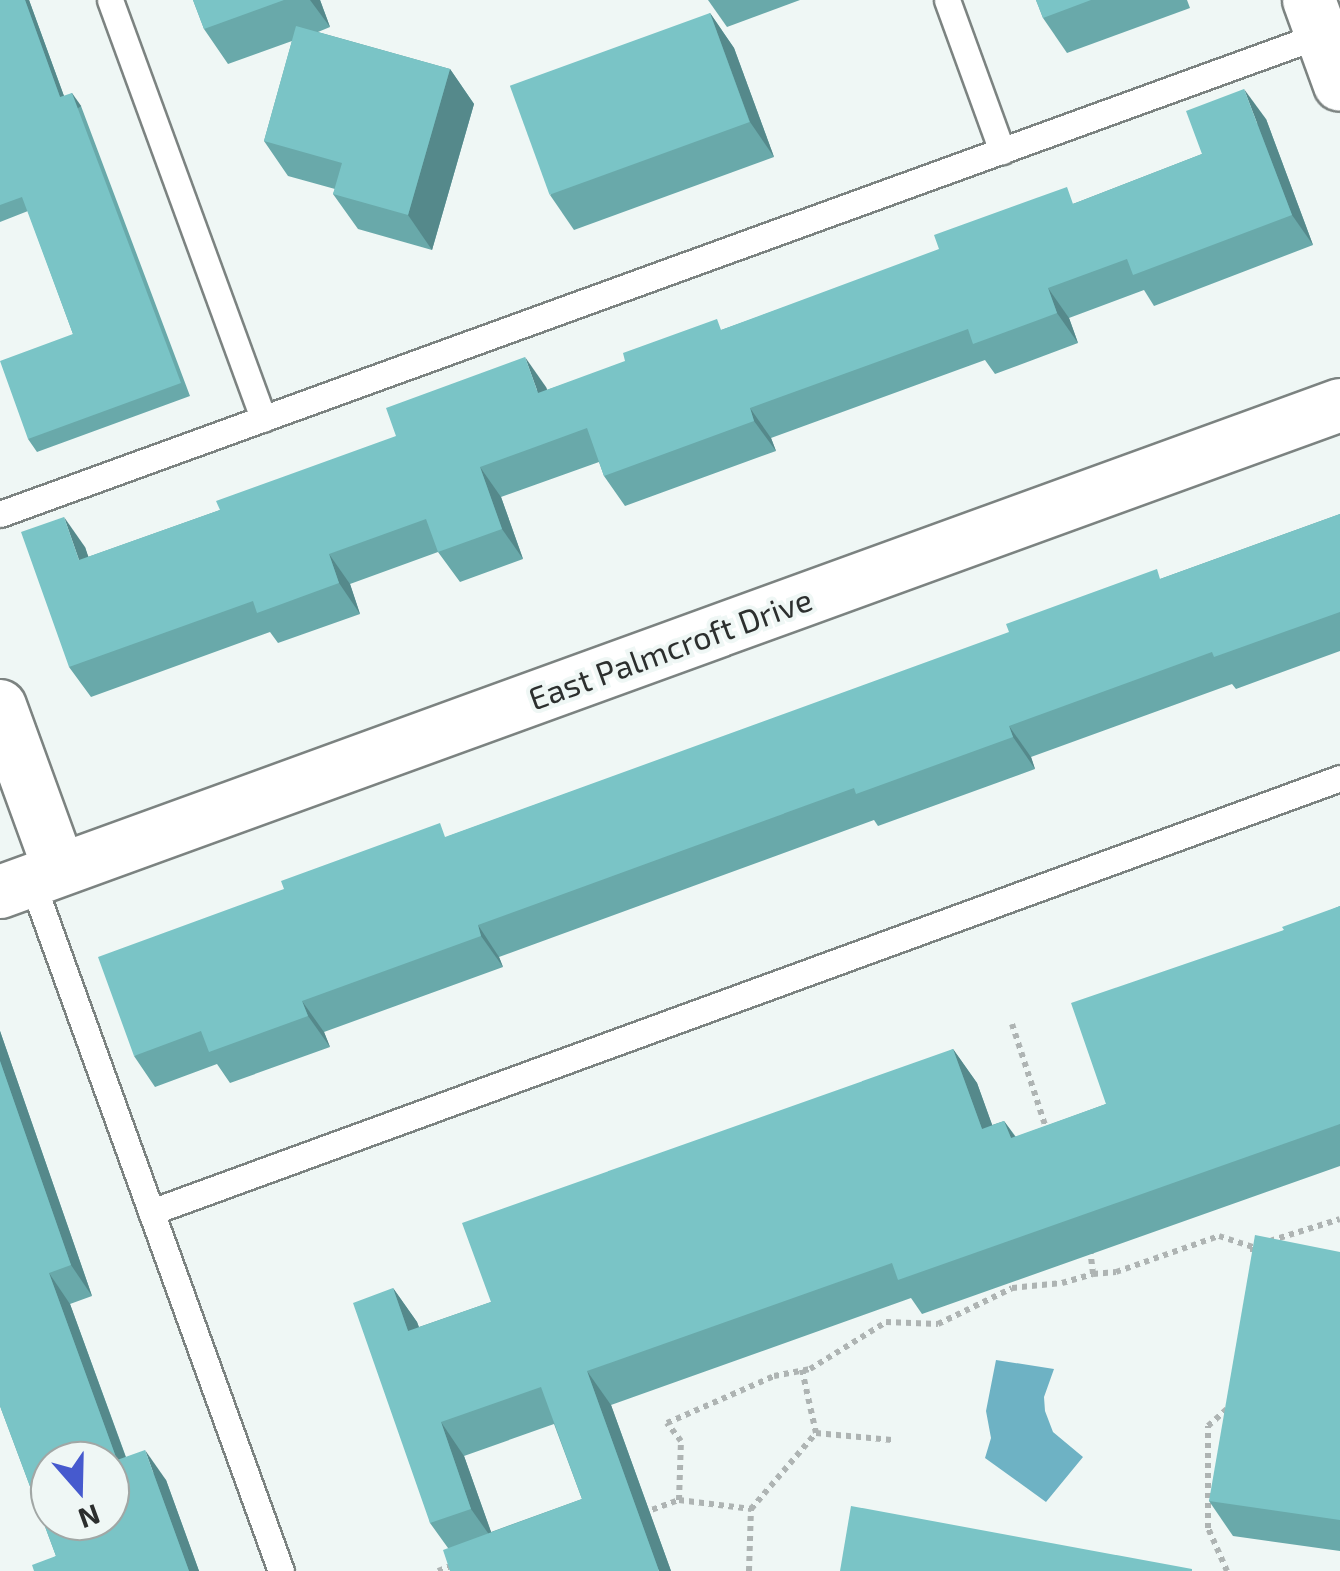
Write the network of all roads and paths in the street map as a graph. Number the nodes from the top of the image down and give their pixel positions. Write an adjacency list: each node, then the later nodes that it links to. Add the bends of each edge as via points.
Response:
1 (110, 0): 7 (lane)
2 (947, 0): 5 (lane)
3 (1324, 21): 4 (street); 5 (lane)
4 (1340, 85)
5 (1002, 151): 7 (lane)
6 (1340, 405): 11 (street, East Palmcroft Drive)
7 (263, 419): 8 (lane)
8 (0, 514)
9 (0, 706): 11 (street)
10 (1340, 778): 14 (lane)
11 (30, 880): 14 (lane)
12 (1012, 1024): 13 (path)
13 (1048, 1132)
14 (151, 1212): 28 (lane)
15 (1340, 1219): 17 (path)
16 (1088, 1240): 19 (path)
17 (1253, 1247): 18 (path); 19 (path, via 1219,1236)
18 (1253, 1264)
19 (1094, 1274): 20 (path, via 1012,1288 938,1324 886,1322)
20 (802, 1370): 22 (path); 24 (path, via 668,1423 681,1441)
21 (1234, 1401): 31 (path, via 1208,1426 1208,1528)
22 (816, 1433): 23 (path); 25 (path)
23 (892, 1440)
24 (679, 1500): 25 (path); 26 (path)
25 (750, 1508): 30 (path)
26 (629, 1518)
27 (469, 1559): 29 (path)
28 (281, 1571)
29 (438, 1571)
30 (749, 1571)
31 (1227, 1571)

